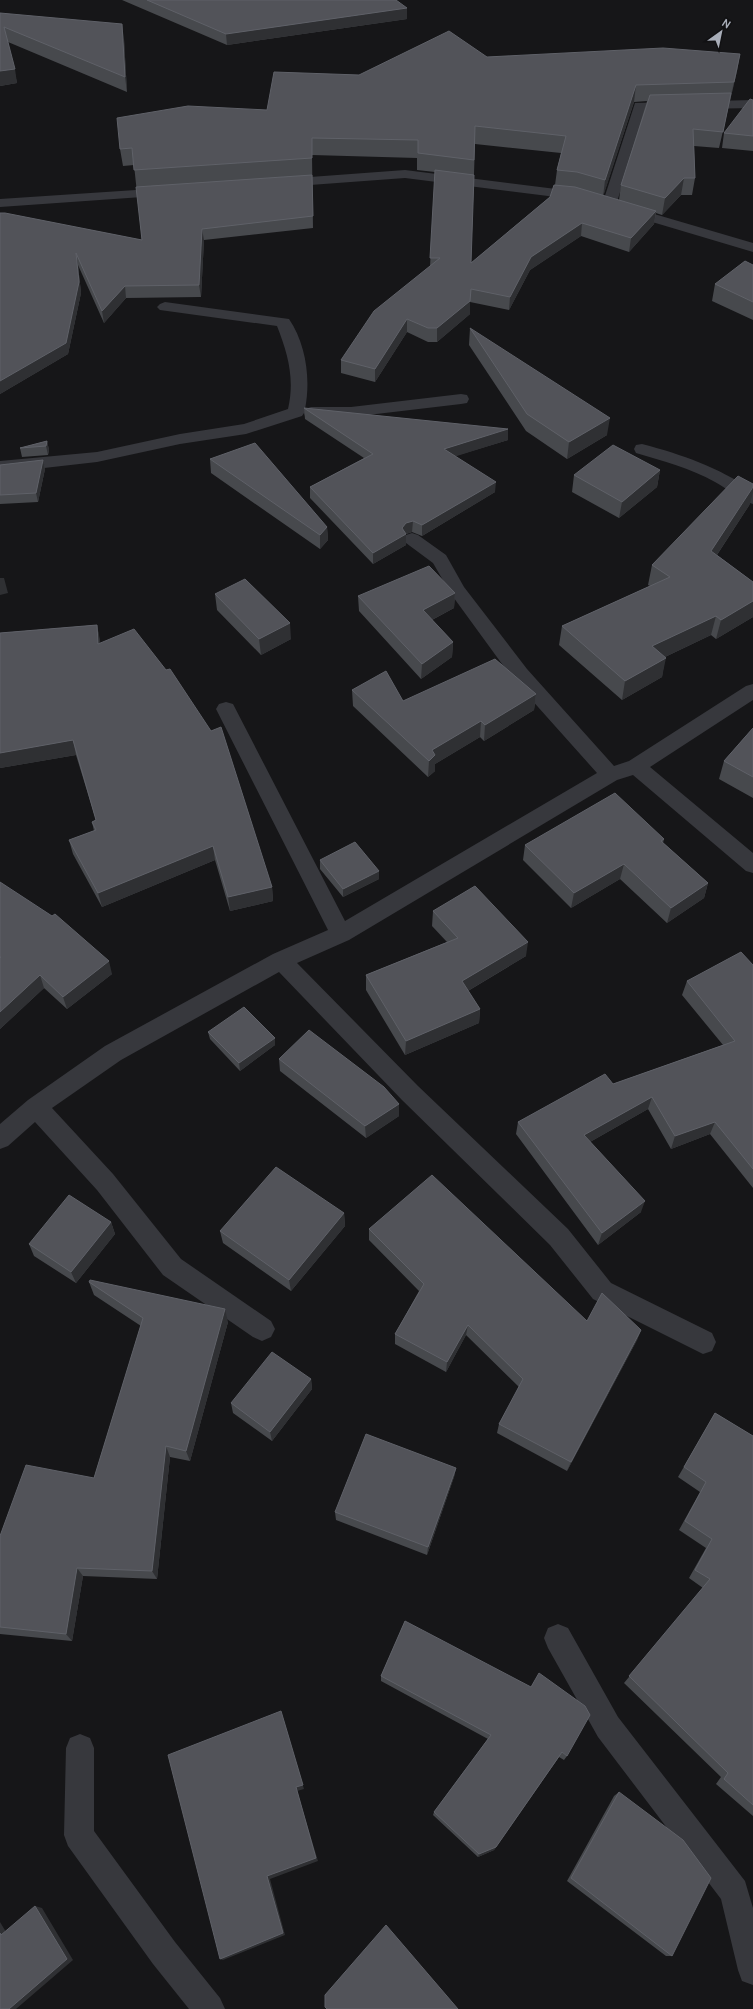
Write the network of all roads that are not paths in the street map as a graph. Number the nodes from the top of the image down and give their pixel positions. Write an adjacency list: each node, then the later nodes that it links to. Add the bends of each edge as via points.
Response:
1 (753, 104): 5 (street, via 640,106)
2 (271, 184): 5 (street, via 405,174 575,195)
3 (176, 191): 4 (street)
4 (0, 203)
5 (609, 205): 6 (street)
6 (753, 248)
7 (165, 307): 9 (street, via 283,322 299,361 300,397)
8 (461, 399): 9 (street, via 351,412)
9 (296, 412): 11 (street, via 246,429 180,439 97,457)
10 (642, 448): 12 (street, via 689,463 721,478)
11 (0, 467)
12 (753, 498)
13 (412, 539): 17 (street, via 440,559 457,590 520,674)
14 (753, 692): 16 (street)
15 (226, 709): 19 (street)
16 (636, 766): 17 (street); 18 (street)
17 (610, 776): 19 (street)
18 (753, 865)
19 (341, 934): 20 (street)
20 (280, 960): 21 (street, via 113,1052); 24 (street, via 410,1093 559,1237 602,1292)
21 (36, 1107): 22 (street); 23 (street, via 105,1182 172,1267)
22 (0, 1139)
23 (262, 1329)
24 (703, 1342)
25 (558, 1638): 27 (street, via 608,1727 734,1892)
26 (80, 1748): 28 (street, via 79,1834 164,1953)
27 (753, 1970)
28 (209, 2009)

